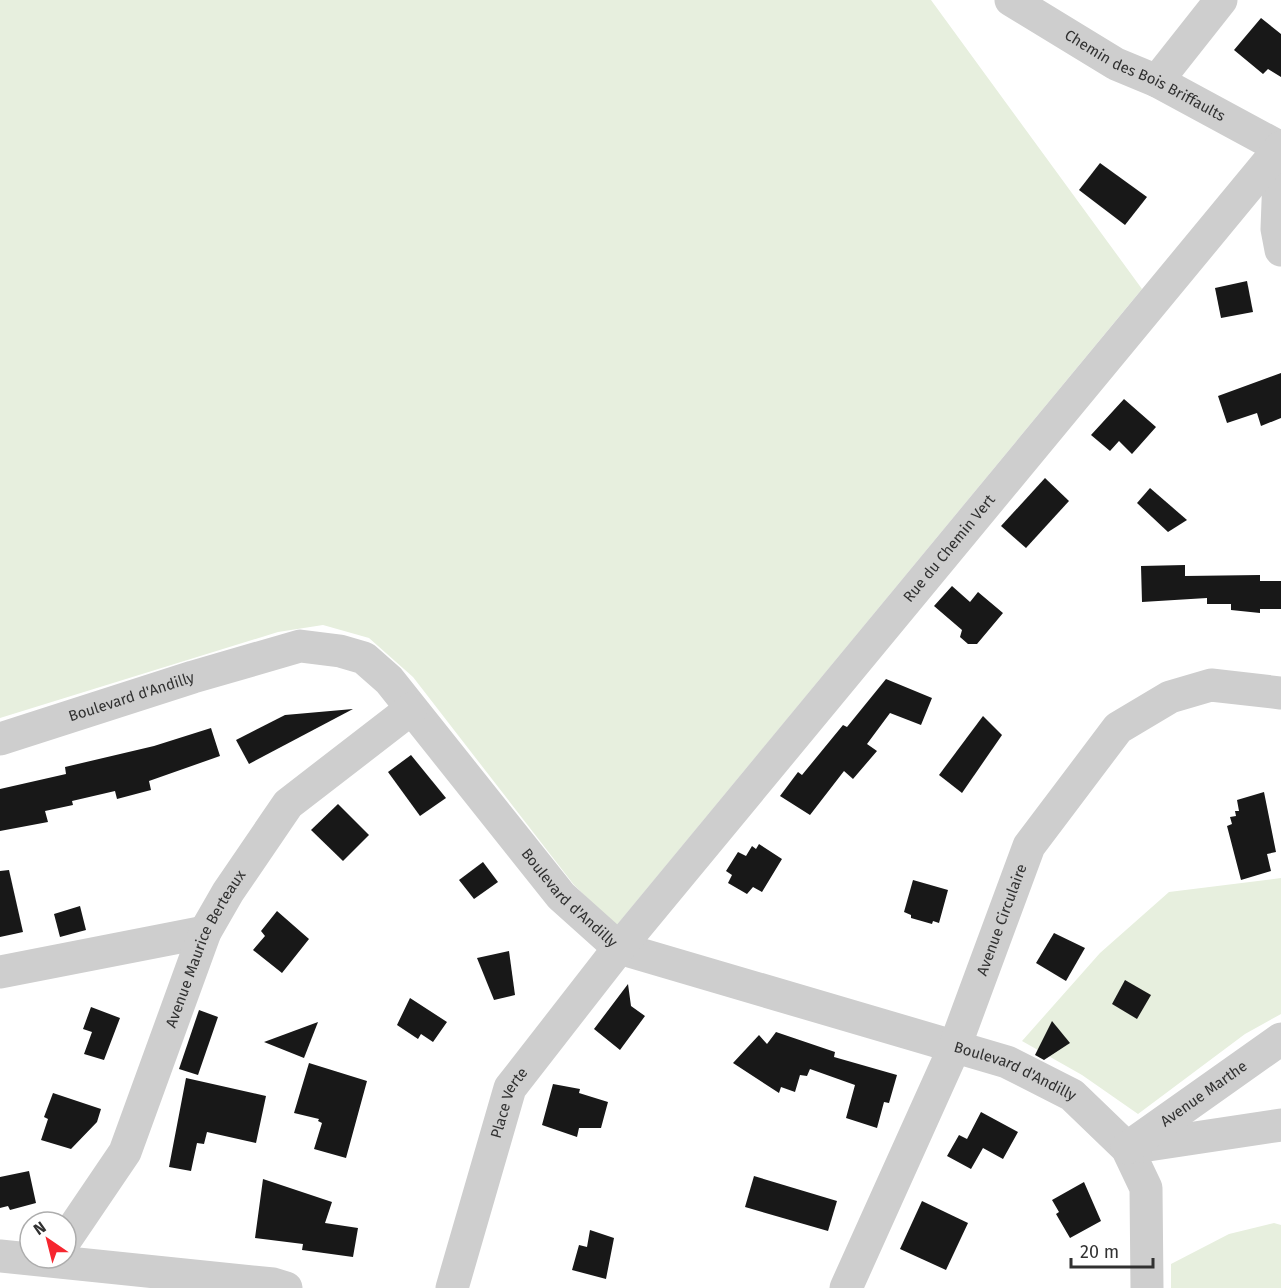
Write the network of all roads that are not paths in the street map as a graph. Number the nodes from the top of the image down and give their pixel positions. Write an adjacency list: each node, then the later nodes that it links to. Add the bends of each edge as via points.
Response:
1 (1011, 0): 3 (street, Chemin des Bois Briffaults, via 1116,64)
2 (1221, 0): 3 (street)
3 (1157, 81): 4 (street, Chemin des Bois Briffaults)
4 (1281, 148): 5 (street, via 1277,229); 10 (street, Rue du Chemin Vert)
5 (1281, 250)
6 (1281, 693): 13 (street, Avenue Circulaire, via 1211,685 1170,697 1118,728 1029,846)
7 (411, 709): 8 (street, Boulevard d'Andilly, via 389,680 364,658 300,646); 9 (street, Avenue Maurice Berteaux, via 288,804); 10 (street, Boulevard d'Andilly, via 561,896)
8 (0, 739)
9 (205, 932): 11 (street); 16 (street, Avenue Maurice Berteaux, via 125,1152)
10 (619, 948): 13 (street, Boulevard d'Andilly); 21 (street, Place Verte, via 510,1088)
11 (0, 972)
12 (1281, 1040): 15 (street, Avenue Marthe)
13 (955, 1046): 15 (street, Boulevard d'Andilly, via 1007,1062 1072,1095); 22 (street, Avenue Circulaire)
14 (1281, 1125): 15 (street)
15 (1127, 1148): 23 (street, Boulevard d'Andilly, via 1146,1188)
16 (78, 1220)
17 (18, 1255): 19 (street)
18 (78, 1255): 20 (street)
19 (0, 1256)
20 (286, 1288)
21 (452, 1288)
22 (846, 1288)
23 (1147, 1288)

